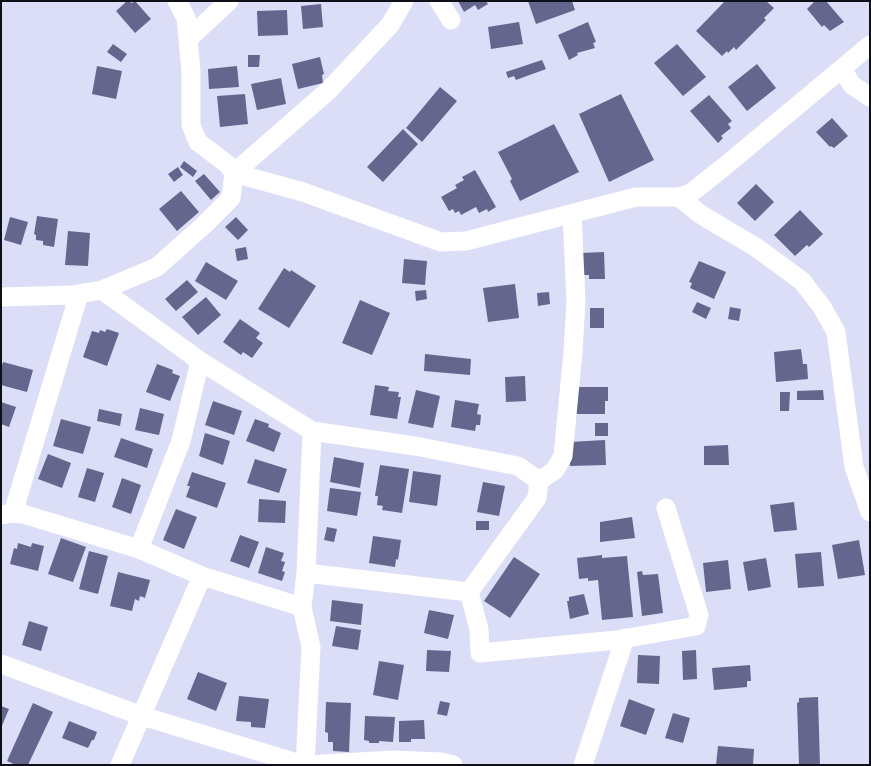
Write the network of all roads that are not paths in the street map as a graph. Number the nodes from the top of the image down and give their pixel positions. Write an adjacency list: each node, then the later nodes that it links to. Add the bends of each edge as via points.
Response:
1 (177, 1): 6 (street, via 186,18)
2 (229, 1): 6 (street)
3 (404, 1): 10 (street, via 390,25 329,90)
4 (439, 1): 5 (street)
5 (451, 20)
6 (188, 39): 10 (street, via 191,126 198,142)
7 (870, 45): 8 (street)
8 (842, 69): 9 (street, via 852,85); 11 (street, via 725,166 691,192)
9 (870, 97)
10 (234, 173): 12 (street, via 303,192 441,242 466,241); 13 (street, via 232,198 157,267)
11 (679, 197): 12 (street, via 636,198); 20 (street, via 802,280 822,307 836,332 854,467)
12 (572, 214): 18 (street, via 576,302 563,456 555,470)
13 (102, 290): 14 (street); 16 (street)
14 (79, 294): 15 (street); 21 (street)
15 (1, 297)
16 (200, 361): 17 (street); 22 (street, via 181,441)
17 (312, 431): 18 (street, via 518,466); 23 (street)
18 (539, 481): 25 (street, via 537,498)
19 (666, 508): 27 (street, via 699,615 696,626)
20 (870, 512)
21 (7, 514): 22 (street, via 23,514)
22 (139, 549): 24 (street)
23 (306, 573): 25 (street); 26 (street)
24 (202, 576): 26 (street); 29 (street)
25 (469, 592): 27 (street, via 479,629 480,653)
26 (302, 607): 31 (street, via 311,647)
27 (625, 638): 33 (street)
28 (1, 664): 29 (street)
29 (142, 716): 30 (street); 31 (street)
30 (120, 765)
31 (305, 765): 32 (street, via 393,760)
32 (453, 765)
33 (583, 765)

